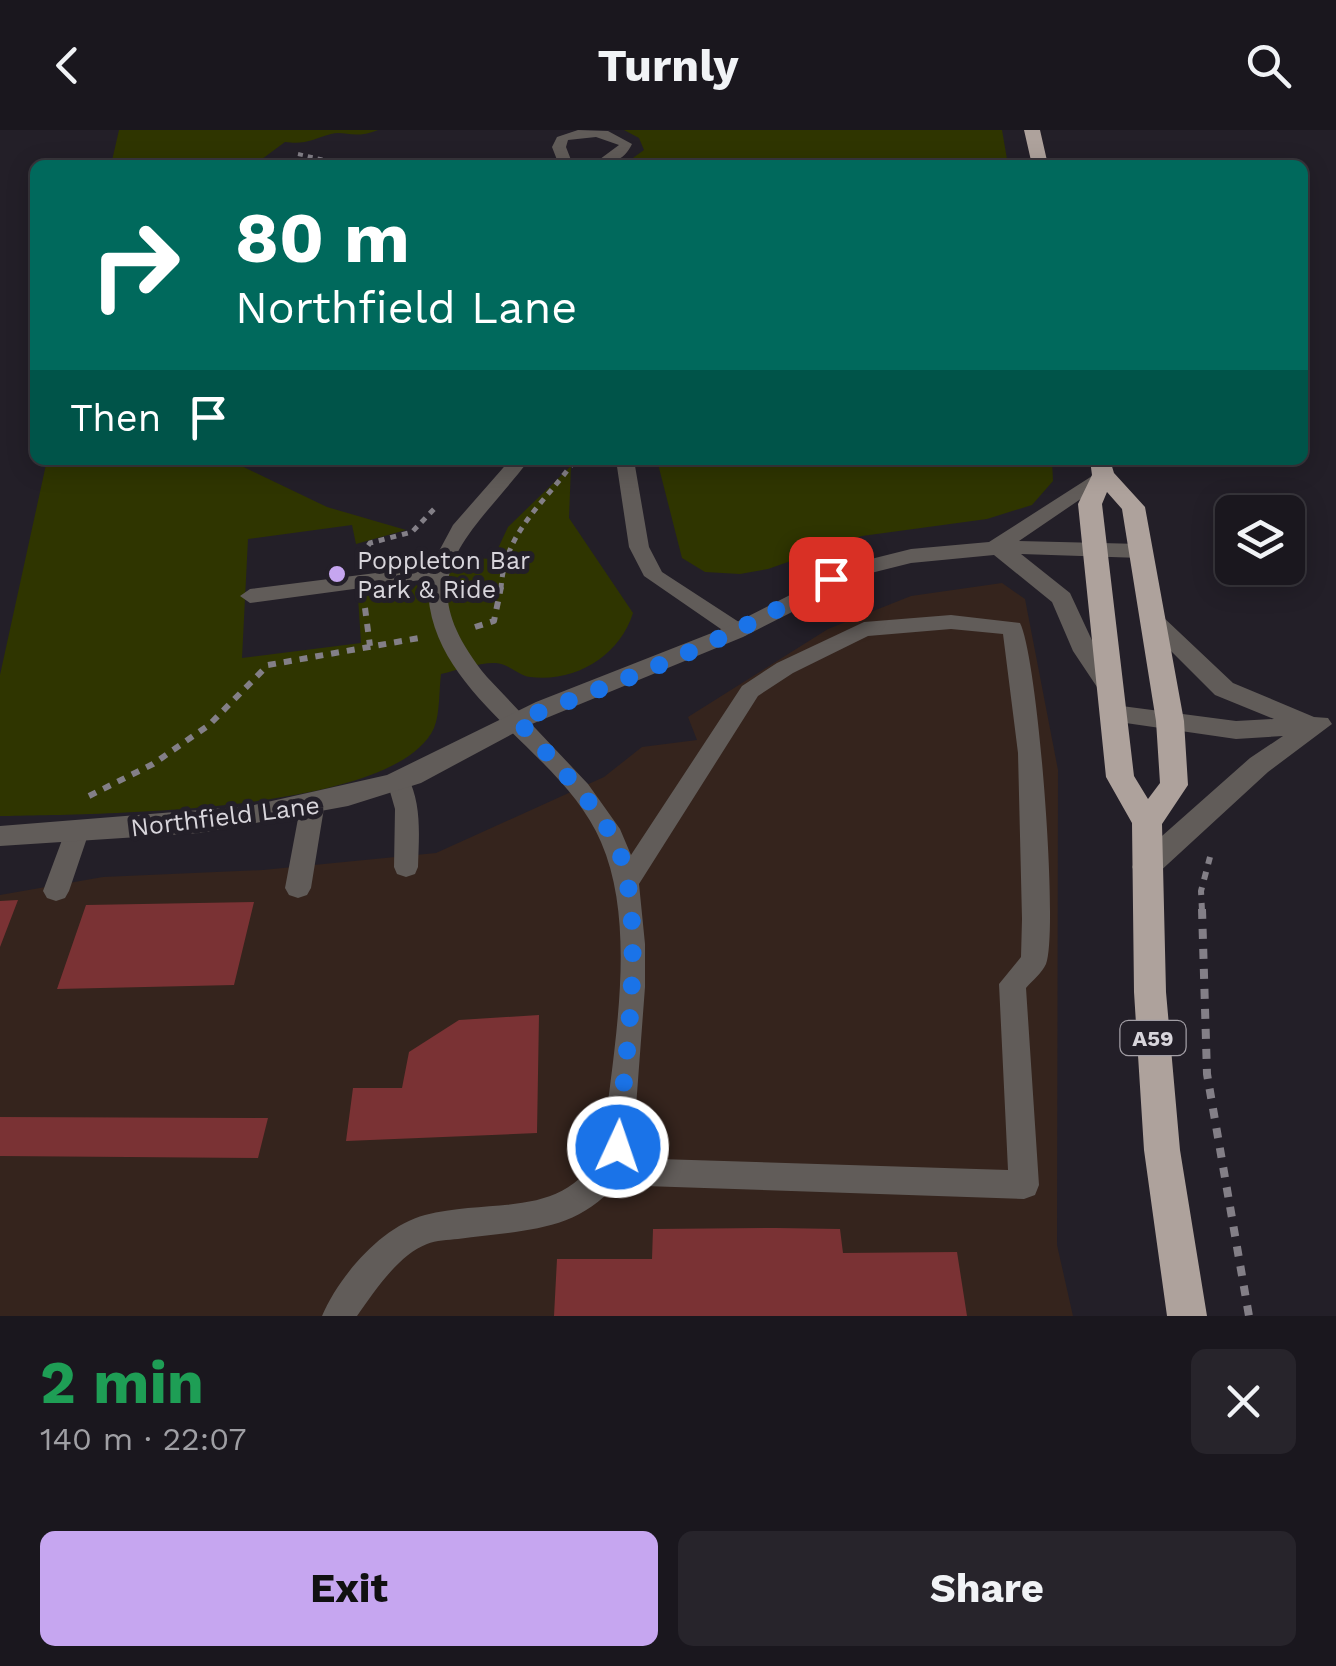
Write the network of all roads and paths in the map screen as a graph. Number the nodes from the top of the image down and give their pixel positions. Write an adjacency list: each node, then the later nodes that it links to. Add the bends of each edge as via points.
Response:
1 (1032, 130): 6 (highway)
2 (298, 154): 3 (path)
3 (324, 160)
4 (564, 160): 5 (lane, via 563,138 594,132 617,135 626,144)
5 (607, 160)
6 (1039, 160)
7 (516, 465): 14 (lane, via 452,537)
8 (571, 465): 18 (path, via 526,516 504,554 494,621)
9 (626, 465): 17 (lane, via 639,547 654,576)
10 (1102, 468): 11 (street, Northfield Lane); 12 (highway, via 1090,504); 13 (highway, A59, via 1133,507)
11 (997, 546): 12 (street, Northfield Lane); 17 (street, Northfield Lane, via 872,564); 19 (street, via 1062,598)
12 (1097, 549): 13 (street, Northfield Lane); 19 (highway)
13 (1141, 550): 16 (highway, A59)
14 (436, 572): 15 (lane); 18 (lane)
15 (250, 596)
16 (1154, 622): 21 (highway, A59); 22 (street, via 1224,689 1290,718)
17 (738, 630): 20 (street, Northfield Lane)
18 (445, 634): 20 (lane, via 484,692); 24 (path, via 268,666 209,725 153,764)
19 (1112, 701): 21 (street); 26 (highway, via 1120,777)
20 (518, 720): 23 (street, Northfield Lane); 32 (lane, via 611,834)
21 (1170, 721): 22 (street, via 1236,730); 26 (highway, A59, via 1174,785)
22 (1328, 723): 31 (street, via 1259,765)
23 (399, 781): 25 (street, Northfield Lane); 30 (lane, via 408,809)
24 (72, 804)
25 (312, 808): 27 (street, Northfield Lane); 33 (lane)
26 (1148, 822): 31 (highway, A59)
27 (77, 832): 28 (street, Northfield Lane); 34 (lane)
28 (0, 836)
29 (1219, 840): 38 (path, via 1201,892 1207,1074)
30 (406, 867)
31 (1146, 867): 37 (highway, A59, via 1164,1170)
32 (629, 878): 35 (lane, via 631,949 618,1147); 35 (lane, via 750,692 785,668 864,629 951,622 1013,628 1029,718 1036,888 1034,962 1012,984 1024,1186)
33 (298, 888)
34 (56, 892)
35 (610, 1171): 36 (lane, via 586,1199 530,1220 418,1231 368,1272)
36 (338, 1316)
37 (1187, 1316)
38 (1250, 1316)

